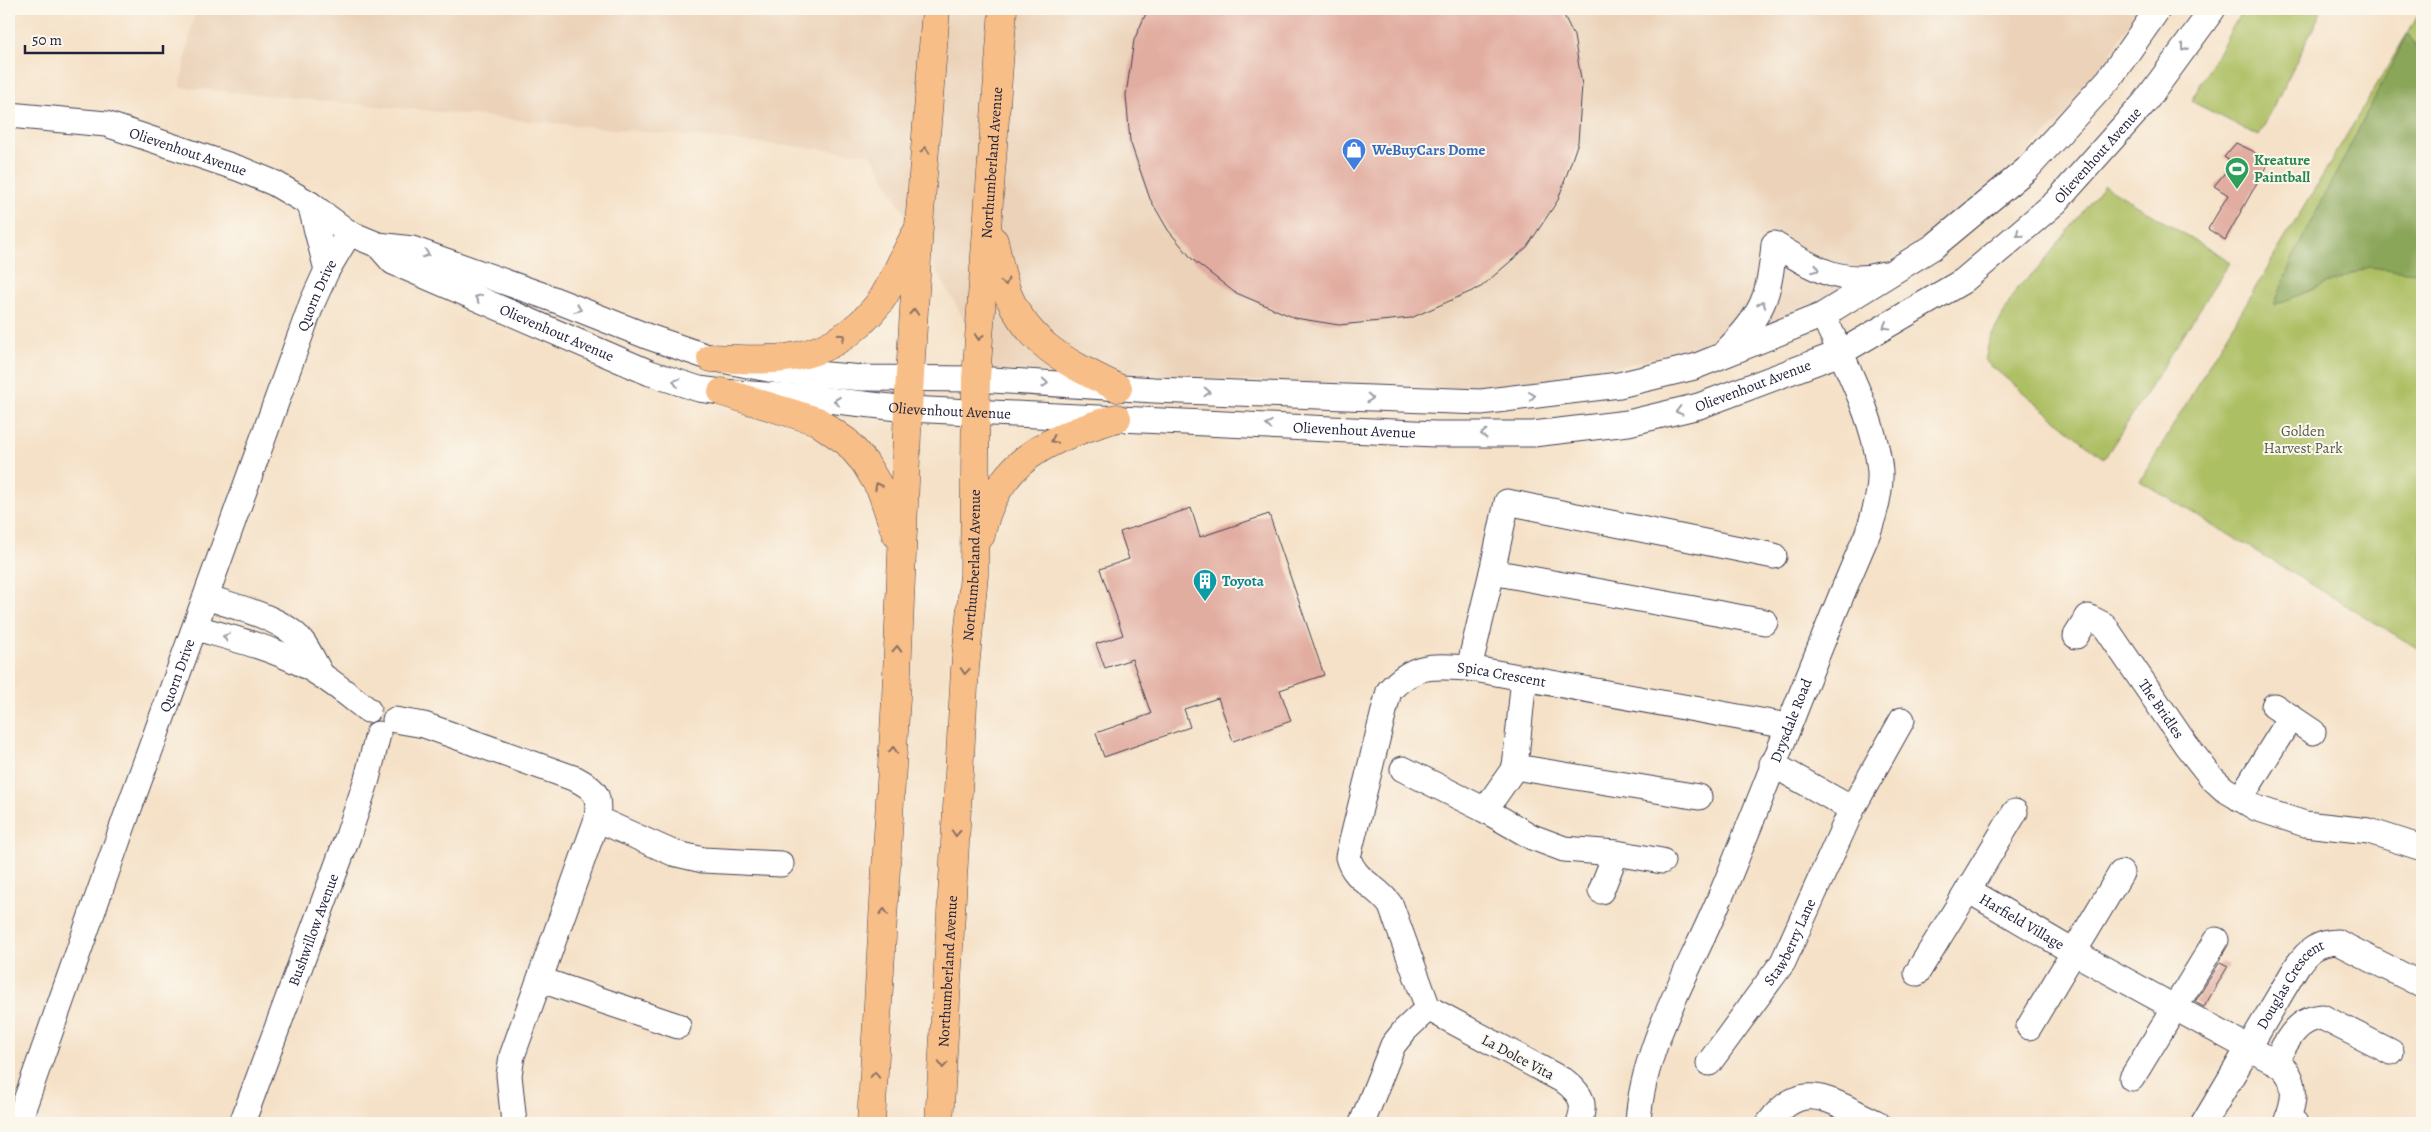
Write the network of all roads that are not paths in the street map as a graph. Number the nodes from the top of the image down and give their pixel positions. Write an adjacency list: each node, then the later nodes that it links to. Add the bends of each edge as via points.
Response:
1 (936, 9): 8 (main road, one-way to 1)
2 (1004, 9): 7 (main road, Northumberland Avenue)
3 (2158, 9): 12 (street, Olievenhout Avenue, via 2109,79 2027,169 1933,246)
4 (2212, 9): 14 (street, Olievenhout Avenue, one-way to 14, via 2145,102 2056,202 1963,282)
5 (9, 115): 6 (street, Olievenhout Avenue, via 106,124 240,169 274,183)
6 (310, 204): 9 (street, Olievenhout Avenue); 11 (street)
7 (988, 218): 18 (main road, Northumberland Avenue, one-way to 18); 19 (main road, one-way to 19, via 1009,296 1027,327 1055,355)
8 (919, 226): 16 (main road, one-way to 8, via 774,360 804,355 839,340 880,302); 17 (main road, one-way to 8)
9 (349, 233): 10 (street, Olievenhout Avenue); 11 (street, Quorn Drive)
10 (378, 246): 16 (street, Olievenhout Avenue, one-way to 16, via 412,249); 20 (street, Olievenhout Avenue, one-way to 10, via 699,389 650,373 393,262)
11 (327, 270): 28 (street, Quorn Drive, via 312,303)
12 (1893, 271): 13 (street, Olievenhout Avenue); 15 (street, one-way to 12, via 1750,328 1762,307 1772,273 1774,244 1808,265 1839,278 1870,278)
13 (1823, 315): 14 (street, Drysdale Road); 15 (street, Olievenhout Avenue)
14 (1840, 352): 23 (street, Olievenhout Avenue, one-way to 23, via 1699,406 1628,424 1533,434 1435,434); 36 (street, Drysdale Road, via 1873,432 1880,473 1876,502 1868,535)
15 (1722, 355): 19 (street, Olievenhout Avenue, one-way to 15, via 1481,402 1619,386 1694,367)
16 (711, 358): 17 (street, Olievenhout Avenue, via 779,371 863,378)
17 (910, 378): 18 (street, Olievenhout Avenue); 21 (main road)
18 (976, 379): 19 (street, Olievenhout Avenue, one-way to 19); 22 (main road, Northumberland Avenue)
19 (1118, 388)
20 (722, 392): 21 (street, Olievenhout Avenue, one-way to 20); 24 (main road, one-way to 20, via 881,490 848,442 817,421)
21 (908, 409): 22 (street, Olievenhout Avenue); 24 (main road)
22 (974, 411): 23 (street, Olievenhout Avenue); 27 (main road, Northumberland Avenue)
23 (1116, 418): 27 (main road, one-way to 27, via 1069,432 1040,447 1018,464 988,508)
24 (901, 548): 73 (main road, one-way to 24, via 895,718)
25 (1774, 556): 26 (street, via 1507,502)
26 (1492, 572): 30 (street); 32 (street)
27 (974, 575): 74 (main road, Northumberland Avenue, one-way to 74, via 965,669)
28 (206, 597): 31 (street, Quorn Drive); 33 (street, via 277,622 292,632 303,643)
29 (2086, 618): 43 (street, The Bridles, via 2101,622 2109,630 2186,745 2212,778)
30 (1765, 622)
31 (196, 628): 33 (street, one-way to 31, via 282,654); 70 (street, Quorn Drive)
32 (1468, 668): 34 (street, Spica Crescent); 60 (street, Spica Crescent, via 1433,666 1416,670 1401,678 1389,691 1348,857 1355,875 1386,898)
33 (321, 674): 37 (street, via 368,710 376,705 393,711)
34 (1524, 677): 36 (street, Spica Crescent); 40 (street)
35 (1902, 720): 44 (street, Stawberry Lane)
36 (1788, 726): 39 (street, Drysdale Road)
37 (387, 727): 47 (street, via 424,725 576,779 596,793 600,802); 71 (street, Bushwillow Avenue)
38 (2313, 732): 43 (street, via 2282,712)
39 (1772, 764): 44 (street); 77 (street, Drysdale Road, via 1719,900 1661,1030 1643,1085)
40 (1515, 767): 42 (street); 45 (street)
41 (1403, 769): 45 (street)
42 (1699, 797)
43 (2240, 799): 48 (street, The Bridles, via 2256,808 2306,824 2369,831)
44 (1852, 809): 67 (street, Stawberry Lane, via 1783,962)
45 (1485, 810): 49 (street, via 1564,849)
46 (2015, 812): 53 (street, Harfield Village)
47 (597, 819): 51 (street, via 673,853 703,860); 58 (street)
48 (2422, 848)
49 (1616, 853): 50 (street); 54 (street)
50 (1662, 861)
51 (782, 864)
52 (2121, 873): 56 (street, Harfield Village)
53 (1968, 890): 56 (street, Harfield Village); 57 (street, Harfield Village)
54 (1600, 891)
55 (2216, 940): 61 (street)
56 (2076, 953): 61 (street, Harfield Village); 63 (street, Harfield Village)
57 (1916, 973)
58 (541, 980): 62 (street); 72 (street, via 512,1056 509,1082)
59 (2422, 985): 64 (street, Douglas Crescent, via 2353,948 2338,942 2325,942 2315,946 2301,961)
60 (1428, 1008): 75 (street, via 1393,1045); 76 (street, La Dolce Vita, via 1566,1082 1581,1097 1584,1106)
61 (2175, 1008): 64 (street, Harfield Village); 68 (street)
62 (678, 1026)
63 (2030, 1027)
64 (2248, 1050): 66 (street, Harfield Village); 80 (street, Douglas Crescent)
65 (2391, 1052): 66 (street, via 2322,1016 2314,1017 2295,1029)
66 (2276, 1062): 69 (street, via 2286,1069 2294,1086)
67 (1710, 1063)
68 (2132, 1078)
69 (2289, 1122)
70 (18, 1123)
71 (242, 1123)
72 (514, 1123)
73 (872, 1123)
74 (939, 1123)
75 (1362, 1123)
76 (1579, 1123)
77 (1638, 1123)
78 (1769, 1123): 79 (street, via 1789,1101 1810,1095)
79 (1877, 1123)
80 (2204, 1123)

